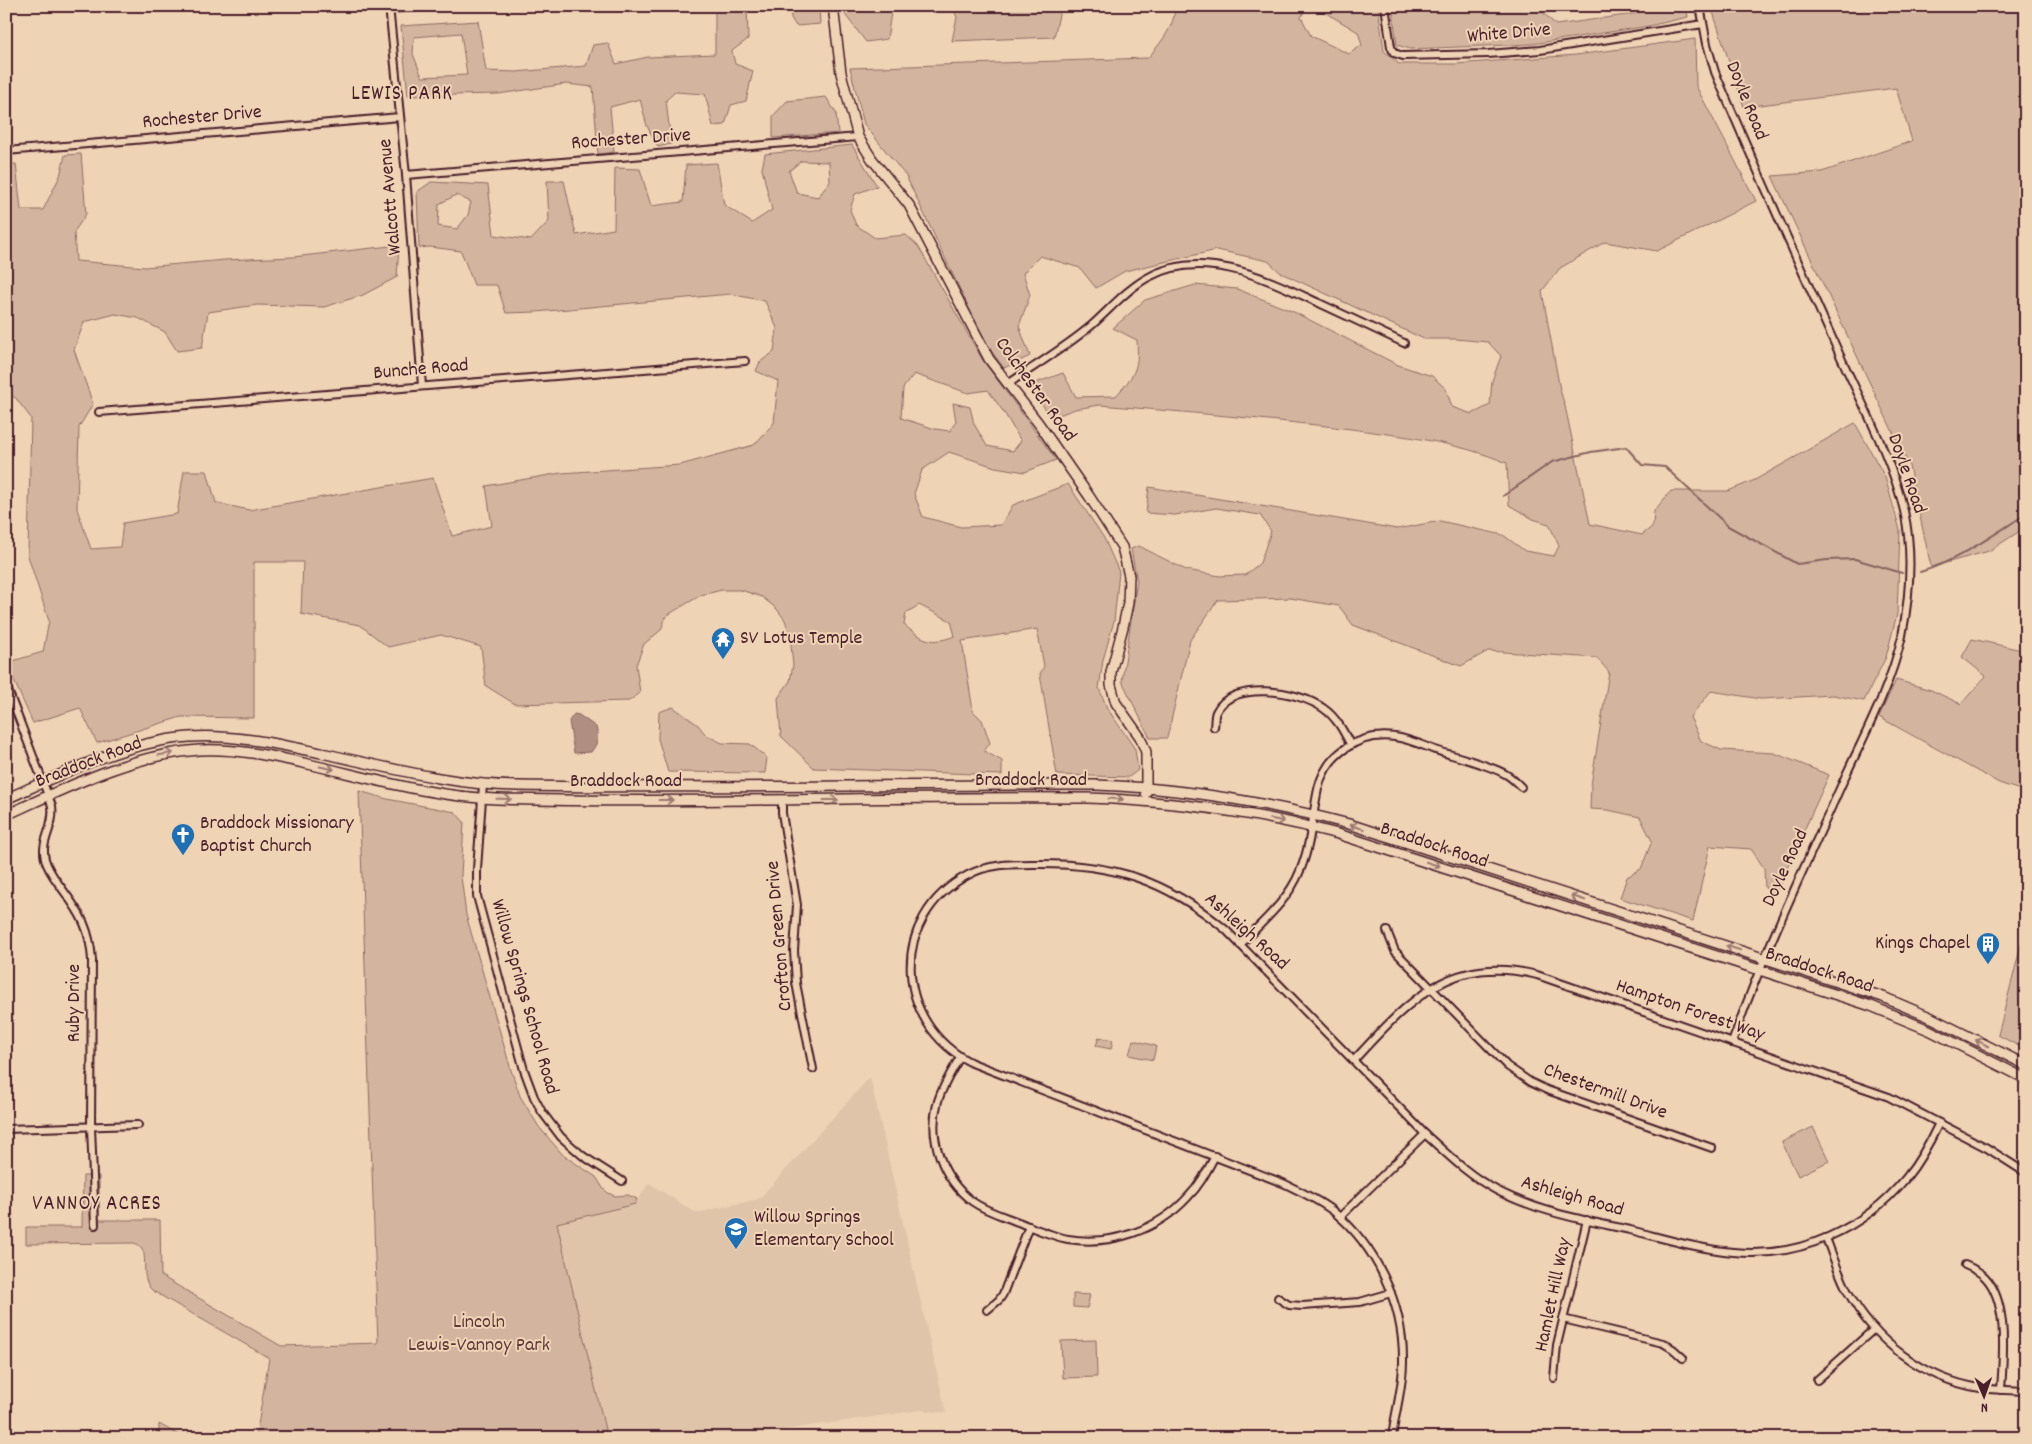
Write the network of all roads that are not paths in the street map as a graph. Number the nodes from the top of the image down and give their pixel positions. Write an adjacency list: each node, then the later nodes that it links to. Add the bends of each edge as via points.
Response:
1 (435, 6): 5 (street)
2 (834, 6): 8 (main road, Colchester Road, via 842,73)
3 (1385, 6): 6 (street, White Drive, via 1391,47 1394,53 1403,56 1540,50)
4 (1700, 6): 6 (street, Doyle Road)
5 (390, 8): 7 (street, Walcott Avenue)
6 (1703, 24): 33 (street, Doyle Road, via 1715,72 1746,146 1890,466 1908,536 1909,589 1902,636 1891,670)
7 (400, 118): 9 (street, Rochester Drive); 10 (street, Walcott Avenue)
8 (858, 137): 10 (street, Rochester Drive); 13 (main road, Colchester Road, via 909,206 982,347)
9 (6, 151)
10 (406, 175): 14 (street, Walcott Avenue)
11 (1404, 343): 13 (street, via 1274,283 1235,270 1178,268 1146,279 1081,334)
12 (745, 360): 14 (street, Bunche Road)
13 (1008, 384): 21 (main road, Colchester Road, via 1089,496 1125,556 1129,576 1128,603 1111,672 1111,685 1116,704 1140,737 1146,752)
14 (422, 386): 15 (street, Bunche Road)
15 (99, 412)
16 (6, 685): 19 (street, Ruby Drive)
17 (1214, 727): 18 (street, via 1216,712 1229,700 1244,693 1269,691 1298,696 1321,707 1337,721)
18 (1350, 744): 22 (street, via 1383,736 1403,739 1503,773); 29 (street, via 1323,775)
19 (43, 784): 20 (main road, Braddock Road, via 131,748 206,737 272,742 410,773); 23 (street, Ruby Drive); 25 (main road, Braddock Road)
20 (483, 785): 21 (main road, Braddock Road); 24 (street, Willow Springs School Road)
21 (1147, 787): 27 (main road, Colchester Road); 29 (main road, Braddock Road, via 1206,794)
22 (1521, 788)
23 (47, 796): 24 (main road, Braddock Road, one-way to 24, via 136,761 179,752 216,750 264,754 430,791); 28 (main road, Braddock Road); 44 (street, Ruby Drive, via 53,815 44,844 45,858 51,874 82,917 91,946)
24 (482, 798): 26 (main road, Braddock Road, one-way to 26); 50 (street, Willow Springs School Road, via 477,896 528,1083 542,1112 561,1137 583,1156)
25 (6, 800)
26 (782, 800): 27 (main road, Braddock Road, one-way to 27, via 1068,798); 40 (street, Crofton Green Drive, via 796,906 796,983)
27 (1145, 801): 30 (main road, Braddock Road, one-way to 30, via 1206,808)
28 (6, 814)
29 (1313, 814): 30 (street); 33 (main road, Braddock Road, one-way to 29)
30 (1311, 827): 32 (street, via 1305,858 1293,885 1279,905); 34 (main road, Braddock Road, one-way to 34)
31 (1387, 931): 35 (street, Chestermill Drive, via 1394,951)
32 (1240, 945): 37 (street, Ashleigh Road, via 1196,906 1159,886 1124,873 1064,864 1004,864 981,869 952,884 931,906 915,936 911,958 913,992 921,1015 934,1034); 38 (street, Ashleigh Road)
33 (1764, 958): 34 (street, Doyle Road); 39 (main road, Braddock Road, one-way to 33, via 1883,997)
34 (1759, 969): 36 (street, Doyle Road); 41 (main road, Braddock Road, via 1901,1018)
35 (1430, 988): 36 (street, Hampton Forest Way, via 1472,971 1520,970); 38 (street, Hampton Forest Way); 47 (street, Chestermill Drive, via 1507,1066 1530,1082)
36 (1732, 1043): 42 (street, Hampton Forest Way, via 1889,1097)
37 (960, 1057): 48 (street, Ashleigh Road); 54 (street, via 941,1092 936,1111 935,1136 941,1161 954,1183 973,1202)
38 (1354, 1060): 46 (street, Ashleigh Road)
39 (2026, 1065)
40 (813, 1069)
41 (2026, 1079)
42 (1939, 1123): 49 (street, Hampton Forest Way, via 1995,1152); 55 (street, Ashleigh Road, via 1919,1161 1894,1193 1861,1220)
43 (138, 1125): 44 (street)
44 (91, 1127): 45 (street); 53 (street, Ruby Drive)
45 (6, 1129)
46 (1425, 1134): 51 (street); 52 (street, Ashleigh Road, via 1459,1165 1496,1190 1537,1207)
47 (1712, 1148)
48 (1215, 1156): 51 (street, Ashleigh Road, via 1302,1192); 54 (street, via 1189,1197 1167,1217 1145,1229 1095,1241 1062,1238)
49 (2026, 1173)
50 (622, 1181)
51 (1340, 1217): 57 (street, Ashleigh Road, via 1365,1245)
52 (1587, 1220): 55 (street, Ashleigh Road, via 1735,1253 1781,1251); 60 (street, Hamlet Hill Way)
53 (95, 1225)
54 (1029, 1226): 59 (street, via 1003,1294)
55 (1826, 1238): 61 (street, via 1848,1292)
56 (1965, 1265): 65 (street, via 1985,1278 1999,1306 2004,1340)
57 (1391, 1293): 58 (street, via 1353,1303 1302,1306 1290,1305); 67 (street, Ashleigh Road, via 1401,1333 1403,1363)
58 (1278, 1298)
59 (987, 1310)
60 (1563, 1319): 62 (street, via 1663,1344); 63 (street, Hamlet Hill Way)
61 (1874, 1329): 64 (street); 65 (street, via 1899,1352 1931,1372 1966,1384)
62 (1683, 1358)
63 (1554, 1378)
64 (1817, 1380)
65 (2001, 1390): 66 (street)
66 (2026, 1392)
67 (1392, 1438)

